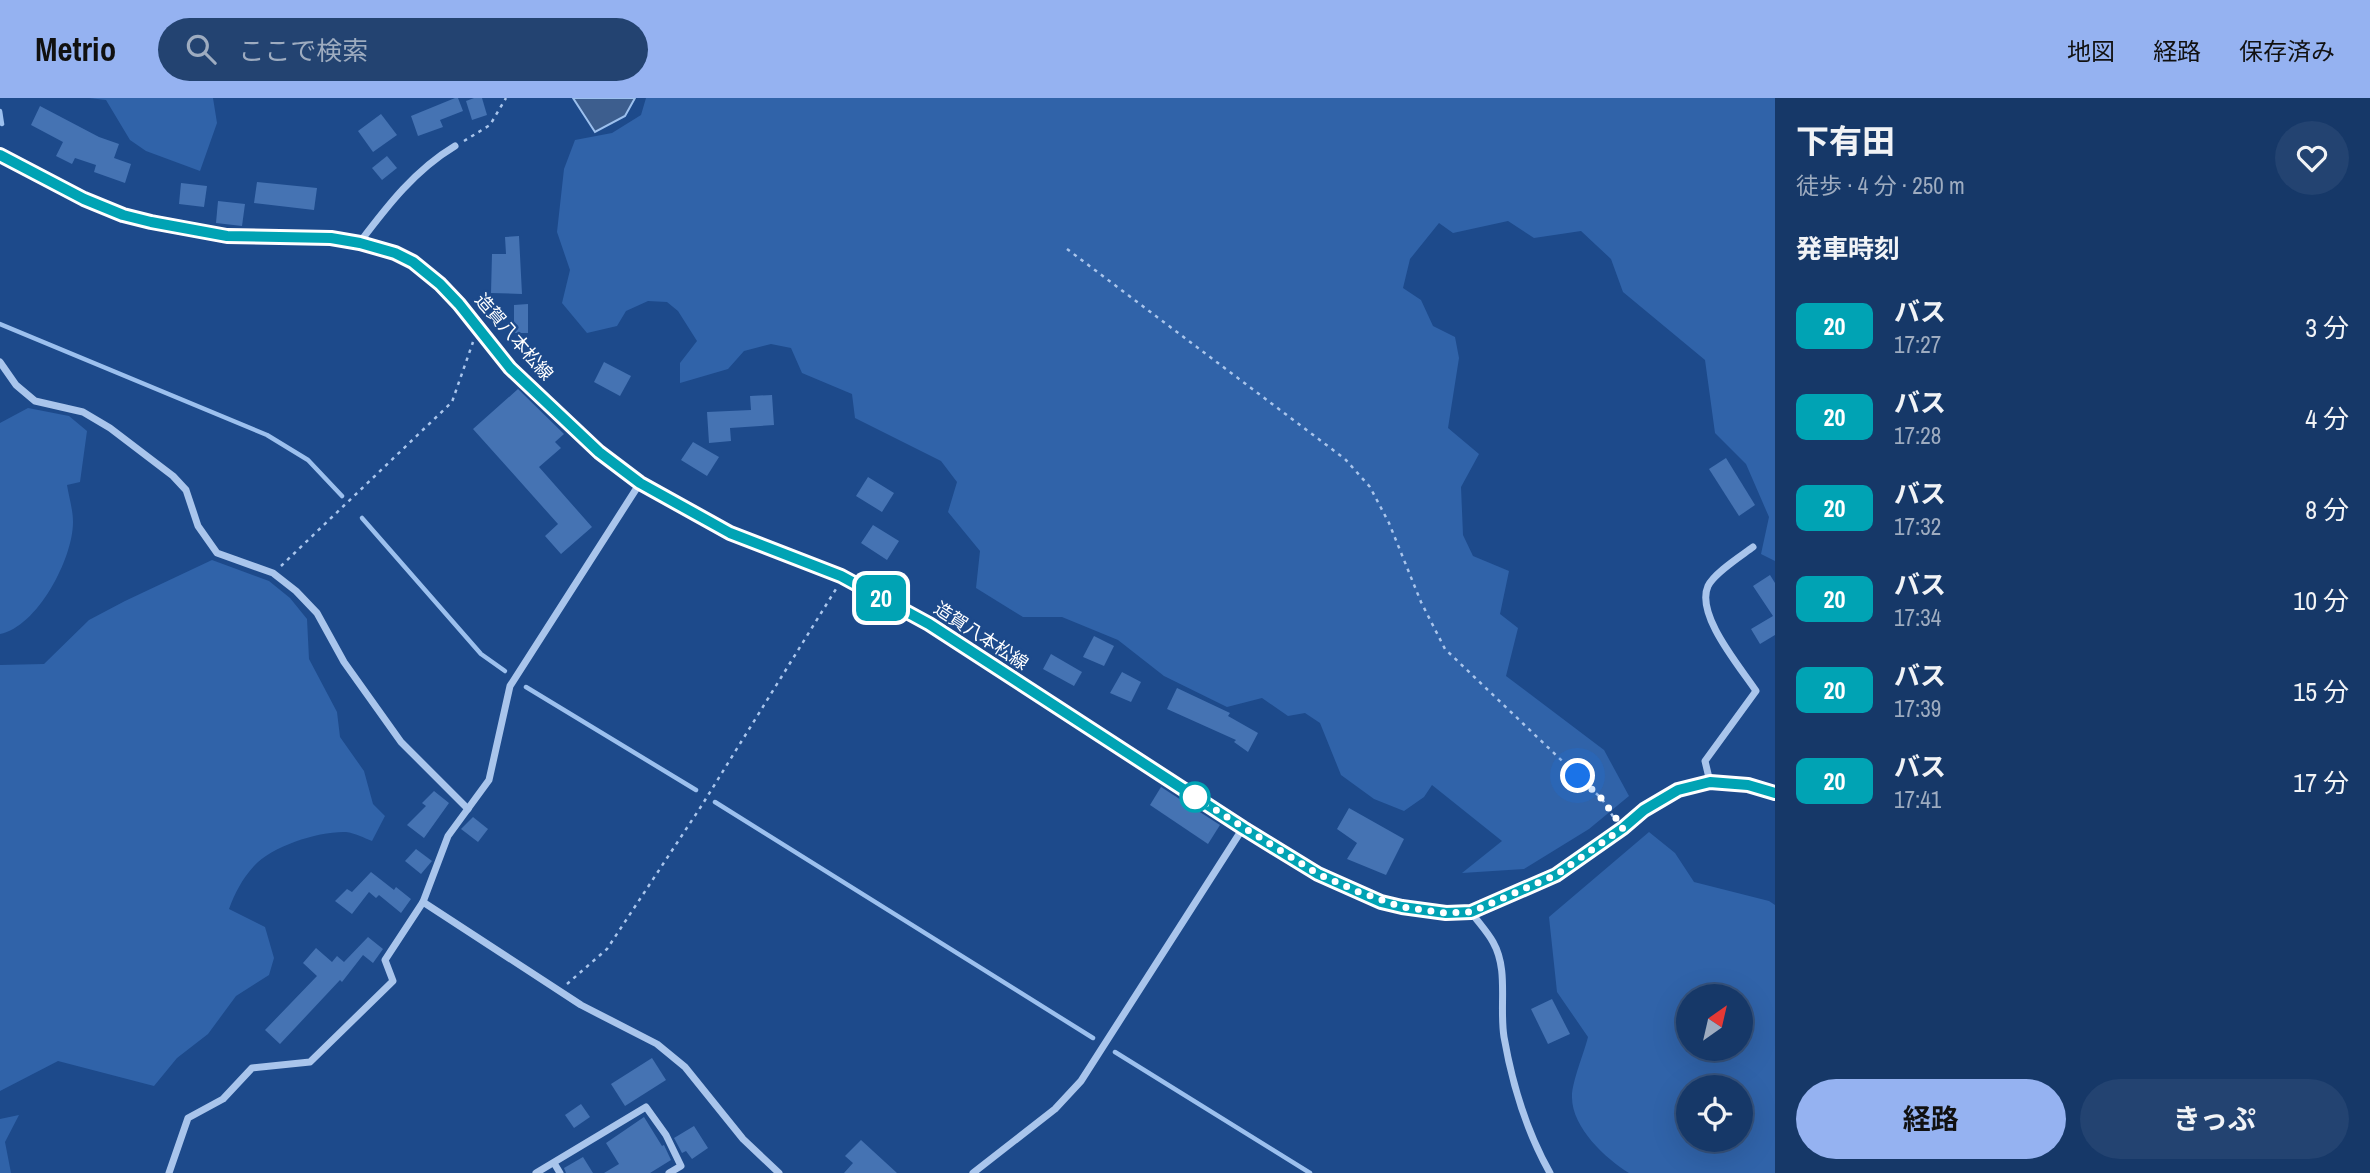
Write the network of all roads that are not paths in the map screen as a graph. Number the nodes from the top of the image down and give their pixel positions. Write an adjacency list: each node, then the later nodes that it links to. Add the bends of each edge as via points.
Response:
1 (455, 146): 3 (street, via 403,186)
2 (1, 157): 3 (main road, 造賀八本松線, via 84,199 151,222 227,236)
3 (360, 243): 5 (main road, 造賀八本松線, via 413,262 440,284 510,368 599,452)
4 (0, 362): 9 (street, via 35,401 83,412 173,476 186,490 198,526 216,553 274,573 317,613 344,662 401,742)
5 (640, 483): 9 (street, via 510,686 489,780); 10 (main road, 造賀八本松線, via 730,533 841,576 929,624)
6 (1753, 547): 7 (street, via 1708,586 1711,624 1756,691 1705,761)
7 (1710, 782): 8 (main road, 造賀八本松線); 12 (main road, 造賀八本松線, via 1678,790 1556,875)
8 (1775, 793)
9 (468, 809): 11 (street, via 448,836)
10 (1243, 828): 12 (main road, 造賀八本松線, via 1318,874 1381,902 1446,913); 19 (street, via 1081,1081 1055,1109)
11 (423, 902): 14 (street, via 385,960 393,981 310,1062 253,1068 223,1099 188,1118); 18 (street, via 581,1005 657,1044 693,1076 743,1139)
12 (1471, 912): 20 (street, via 1494,943 1502,969 1505,1038 1536,1147)
13 (554, 1163): 15 (street); 16 (street); 17 (street, via 646,1107 681,1166)
14 (169, 1173)
15 (536, 1173)
16 (560, 1173)
17 (669, 1173)
18 (779, 1173)
19 (973, 1173)
20 (1550, 1173)

